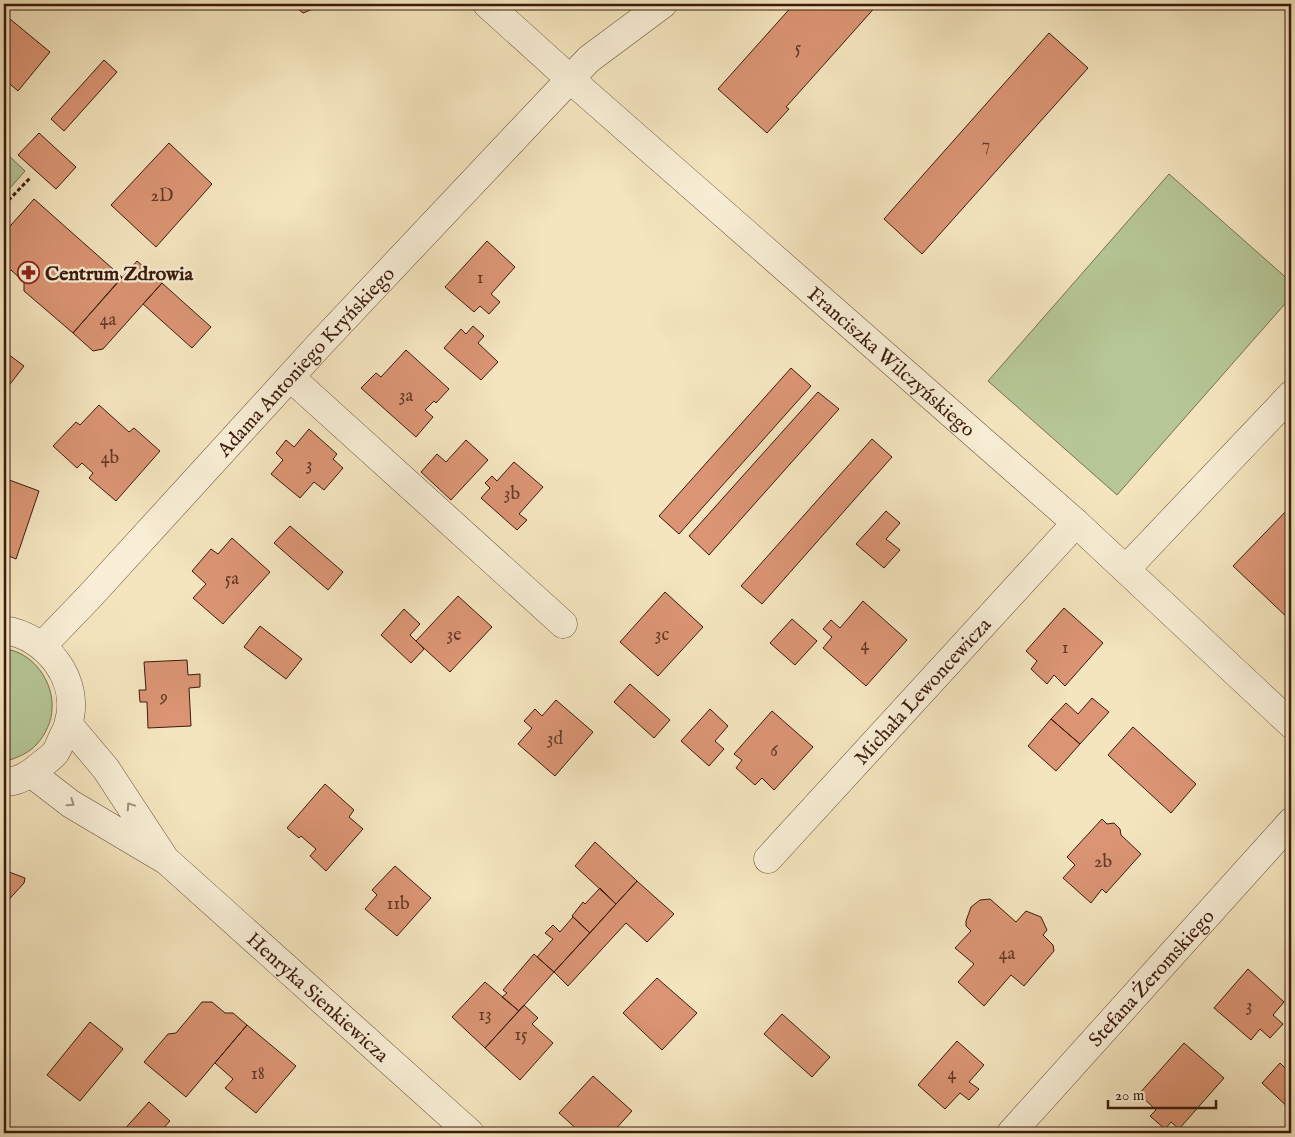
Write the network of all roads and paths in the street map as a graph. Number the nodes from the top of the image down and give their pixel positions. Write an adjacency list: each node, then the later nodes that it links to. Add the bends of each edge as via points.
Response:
1 (487, 4): 3 (street, Franciszka Wilczyńskiego)
2 (662, 4): 3 (street, Adama Antoniego Kryńskiego, via 589,59)
3 (570, 79): 6 (street, Adama Antoniego Kryńskiego); 8 (street, Franciszka Wilczyńskiego)
4 (30, 178): 5 (path)
5 (4, 205)
6 (290, 378): 10 (street); 12 (street, Adama Antoniego Kryńskiego)
7 (1291, 395): 9 (street)
8 (1076, 523): 9 (street, Franciszka Wilczyńskiego); 18 (street, Michała Lewoncewicza)
9 (1126, 569): 13 (street, Franciszka Wilczyńskiego)
10 (563, 624)
11 (4, 630): 12 (street, via 25,636)
12 (42, 646): 14 (street, via 64,673 71,707)
13 (1291, 724)
14 (69, 725): 15 (street, via 56,753); 19 (street, Henryka Sienkiewicza, one-way to 14, via 106,769)
15 (32, 774): 16 (street); 19 (street, Henryka Sienkiewicza, one-way to 19, via 71,804)
16 (4, 782)
17 (1291, 822): 21 (street, Stefana Żeromskiego)
18 (768, 859)
19 (166, 861): 20 (street, Henryka Sienkiewicza)
20 (470, 1133)
21 (1011, 1133)

